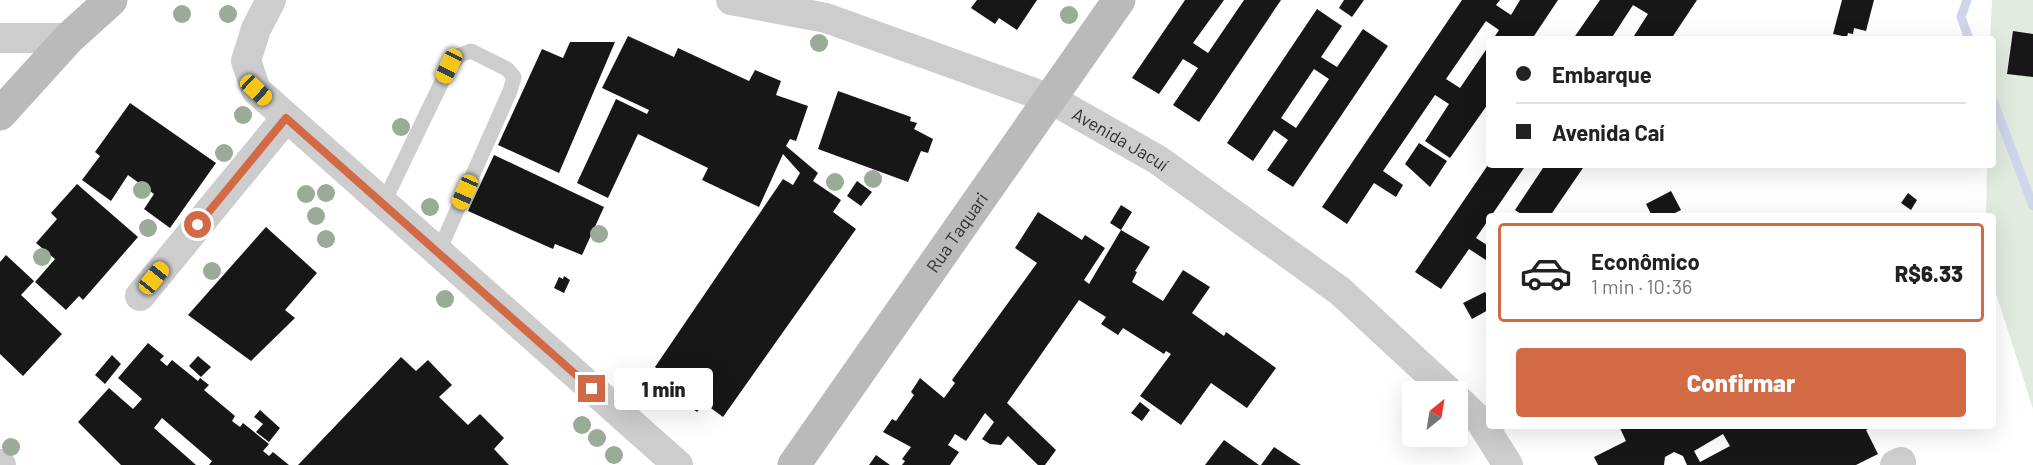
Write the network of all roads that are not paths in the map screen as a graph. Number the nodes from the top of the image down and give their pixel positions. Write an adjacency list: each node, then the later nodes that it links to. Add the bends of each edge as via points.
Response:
1 (111, 0): 5 (street)
2 (271, 0): 9 (street, via 246,61 256,90)
3 (731, 0): 7 (street, Avenida Jacuí, via 826,18)
4 (1119, 0): 7 (street, Rua Taquari)
5 (69, 38): 6 (street); 8 (street)
6 (0, 39)
7 (1051, 99): 13 (street, Avenida Jacuí, via 1158,160 1340,291); 16 (street, Rua Taquari)
8 (0, 114)
9 (286, 118): 10 (street); 12 (street)
10 (383, 204): 11 (street); 11 (lane, via 449,66 471,51 507,69 514,77 510,91)
11 (438, 253): 15 (street)
12 (140, 296)
13 (1437, 381)
14 (1468, 410): 17 (street, via 1481,422)
15 (678, 465)
16 (794, 465)
17 (1508, 465)

